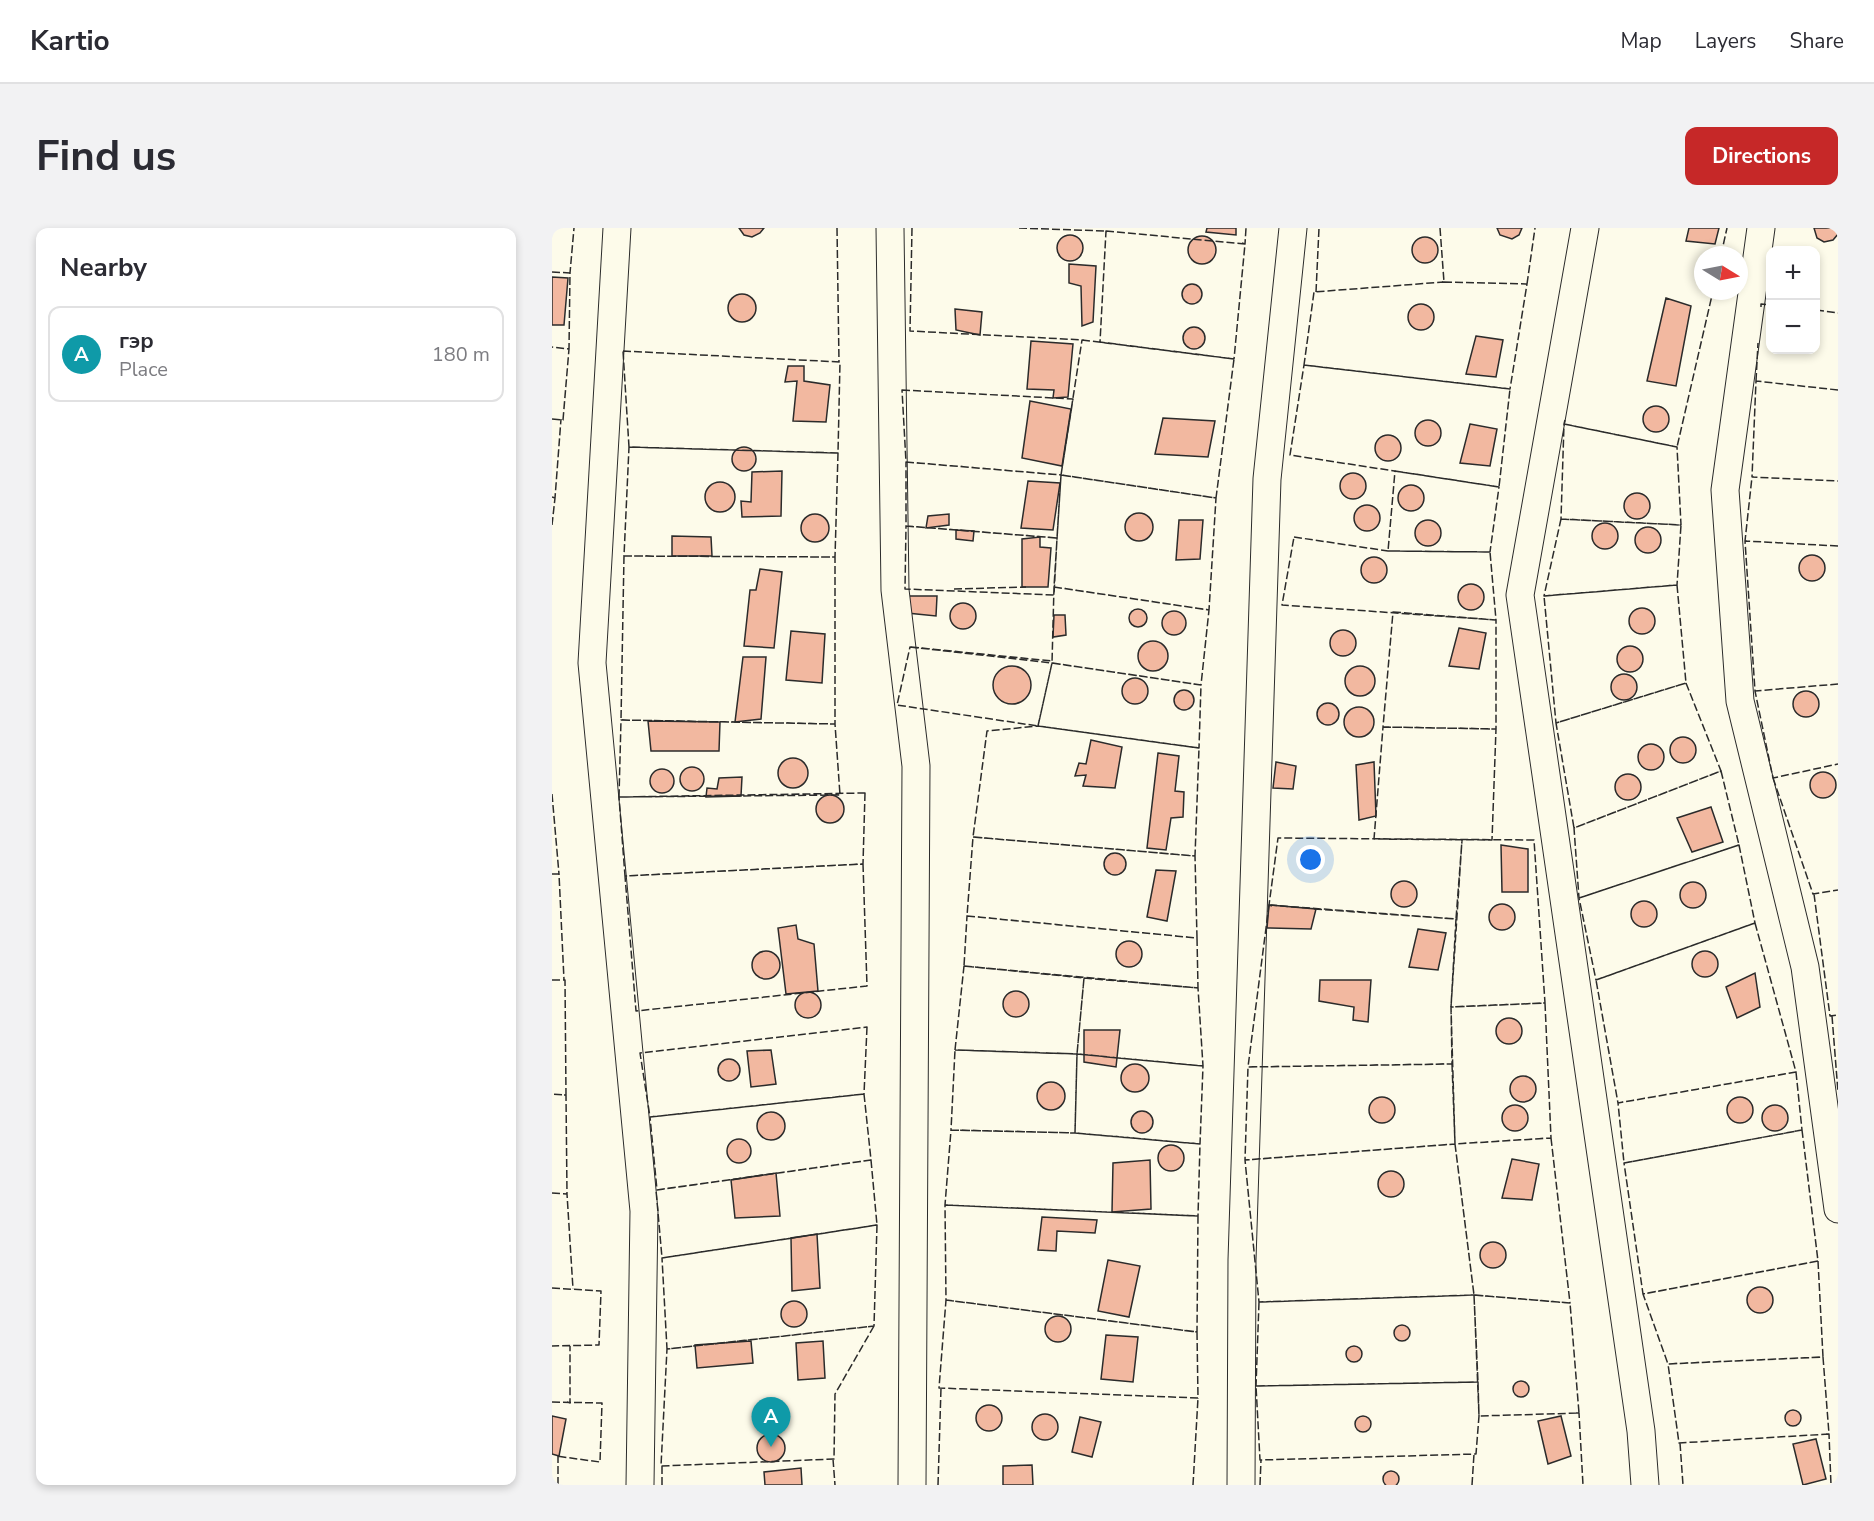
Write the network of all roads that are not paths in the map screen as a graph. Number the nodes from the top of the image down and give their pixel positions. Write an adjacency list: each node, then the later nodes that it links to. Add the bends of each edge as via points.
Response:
1 (617, 228): 7 (street, via 592,663 644,1211)
2 (890, 228): 8 (street, via 895,590 916,765)
3 (1293, 228): 9 (street, via 1267,480 1242,1260)
4 (1585, 228): 10 (street, via 1520,596 1641,1431)
5 (1761, 228): 6 (street, via 1725,490 1740,701 1805,967)
6 (1838, 1209)
7 (640, 1485)
8 (912, 1485)
9 (1240, 1485)
10 (1645, 1485)

